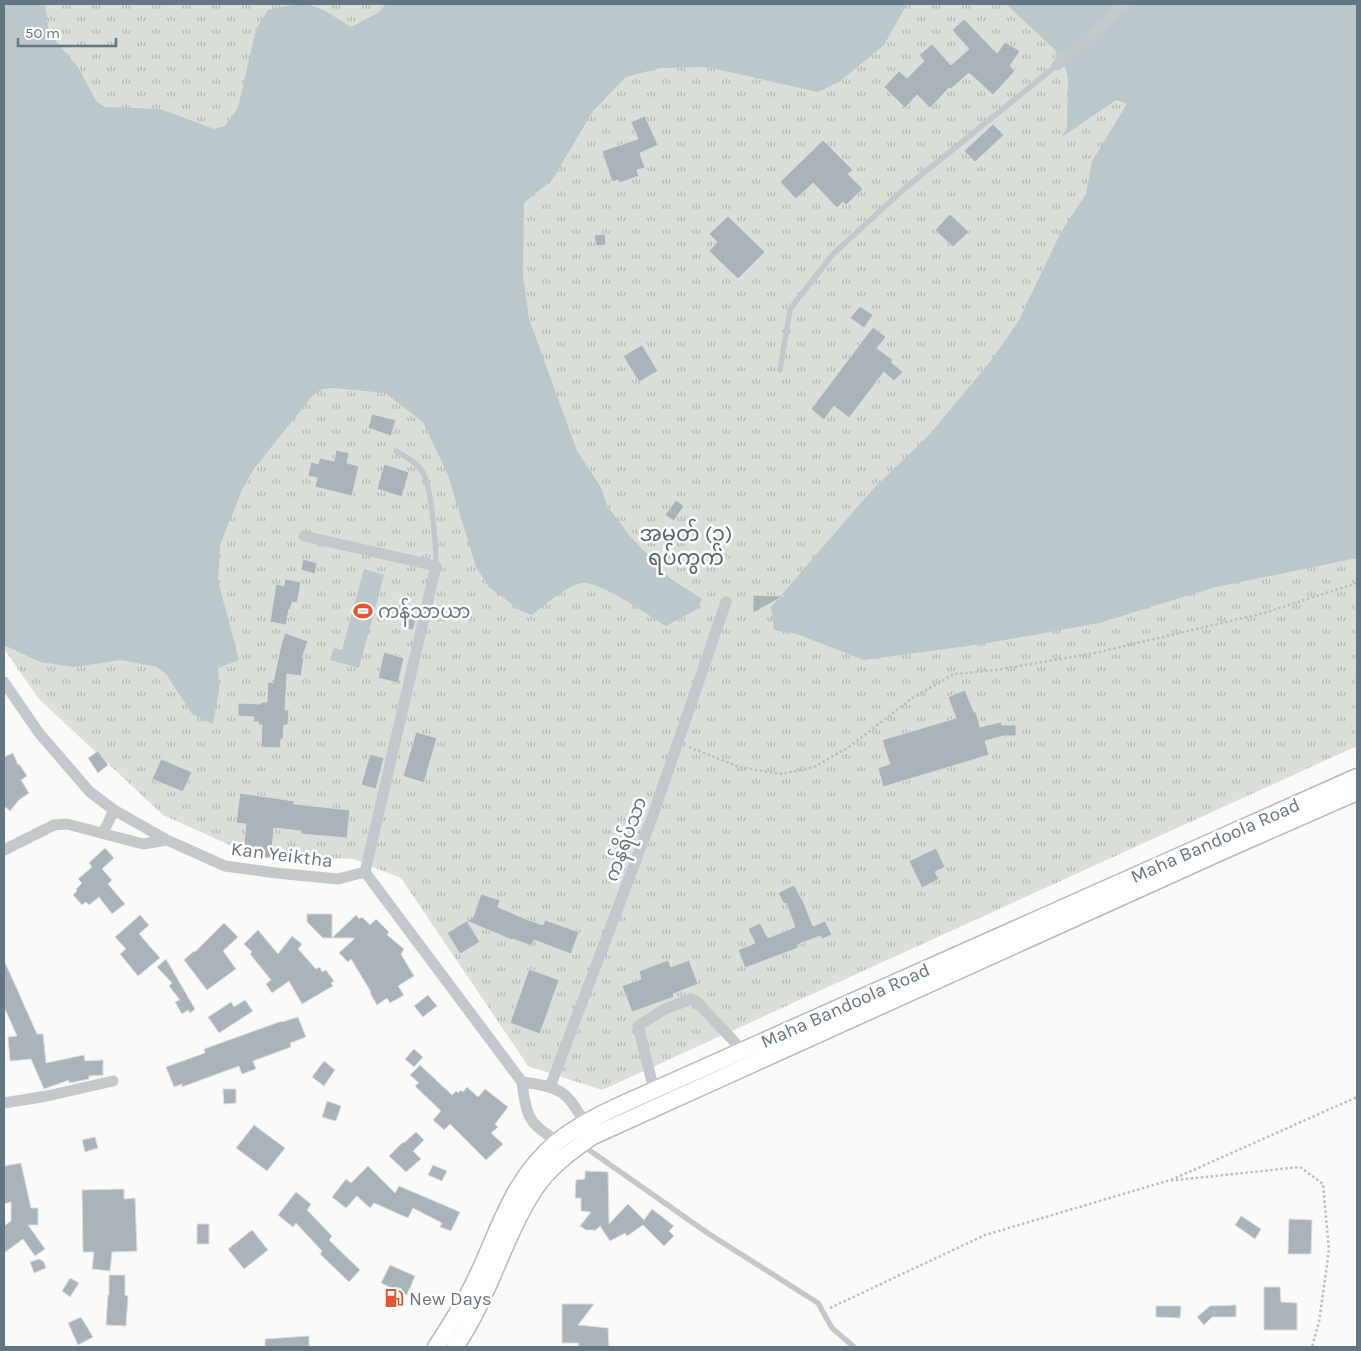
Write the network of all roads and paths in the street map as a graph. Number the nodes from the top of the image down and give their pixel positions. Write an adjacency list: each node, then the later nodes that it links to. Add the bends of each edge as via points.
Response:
1 (1126, 4): 2 (street)
2 (1056, 65): 3 (lane, via 904,189 833,254 790,309)
3 (780, 370)
4 (396, 452): 6 (lane, via 423,472 428,487)
5 (304, 536): 6 (street)
6 (436, 566): 17 (street)
7 (1357, 583): 10 (path, via 1264,613 1095,653 954,674 910,699 849,747 814,767 781,774 739,767)
8 (726, 602): 10 (street, ကန်ရိပ်သာ)
9 (4, 682): 13 (street, Kan Yeiktha, via 39,733 90,792)
10 (678, 743): 21 (street, ကန်ရိပ်သာ)
11 (1357, 777): 18 (main road, Maha Bandoola Road)
12 (1357, 792): 25 (main road, Maha Bandoola Road)
13 (114, 810): 14 (street); 15 (street, Kan Yeiktha)
14 (103, 834): 15 (street, via 143,844); 16 (street, via 67,824 54,826)
15 (167, 840): 17 (street, Kan Yeiktha, via 225,866 338,879)
16 (4, 850)
17 (365, 872): 20 (street)
18 (743, 1051): 22 (main road, Maha Bandoola Road); 22 (street, via 696,1001 691,999 665,1009 638,1026)
19 (113, 1081): 24 (street)
20 (522, 1082): 21 (street); 25 (street, via 530,1120 539,1129)
21 (550, 1087): 25 (street, via 573,1102)
22 (654, 1090): 25 (main road, Maha Bandoola Road)
23 (1357, 1097): 26 (path)
24 (4, 1103)
25 (576, 1138): 27 (lane, via 709,1234 818,1303); 28 (main road, Maha Bandoola Road, via 532,1166 523,1178 473,1284); 29 (main road, Maha Bandoola Road, via 534,1190 518,1218 485,1295)
26 (1167, 1182): 27 (path, via 985,1235); 31 (path, via 1300,1167 1323,1184 1329,1250 1319,1322)
27 (823, 1312): 30 (lane, via 832,1328)
28 (436, 1347)
29 (455, 1347)
30 (854, 1347)
31 (1312, 1347)

